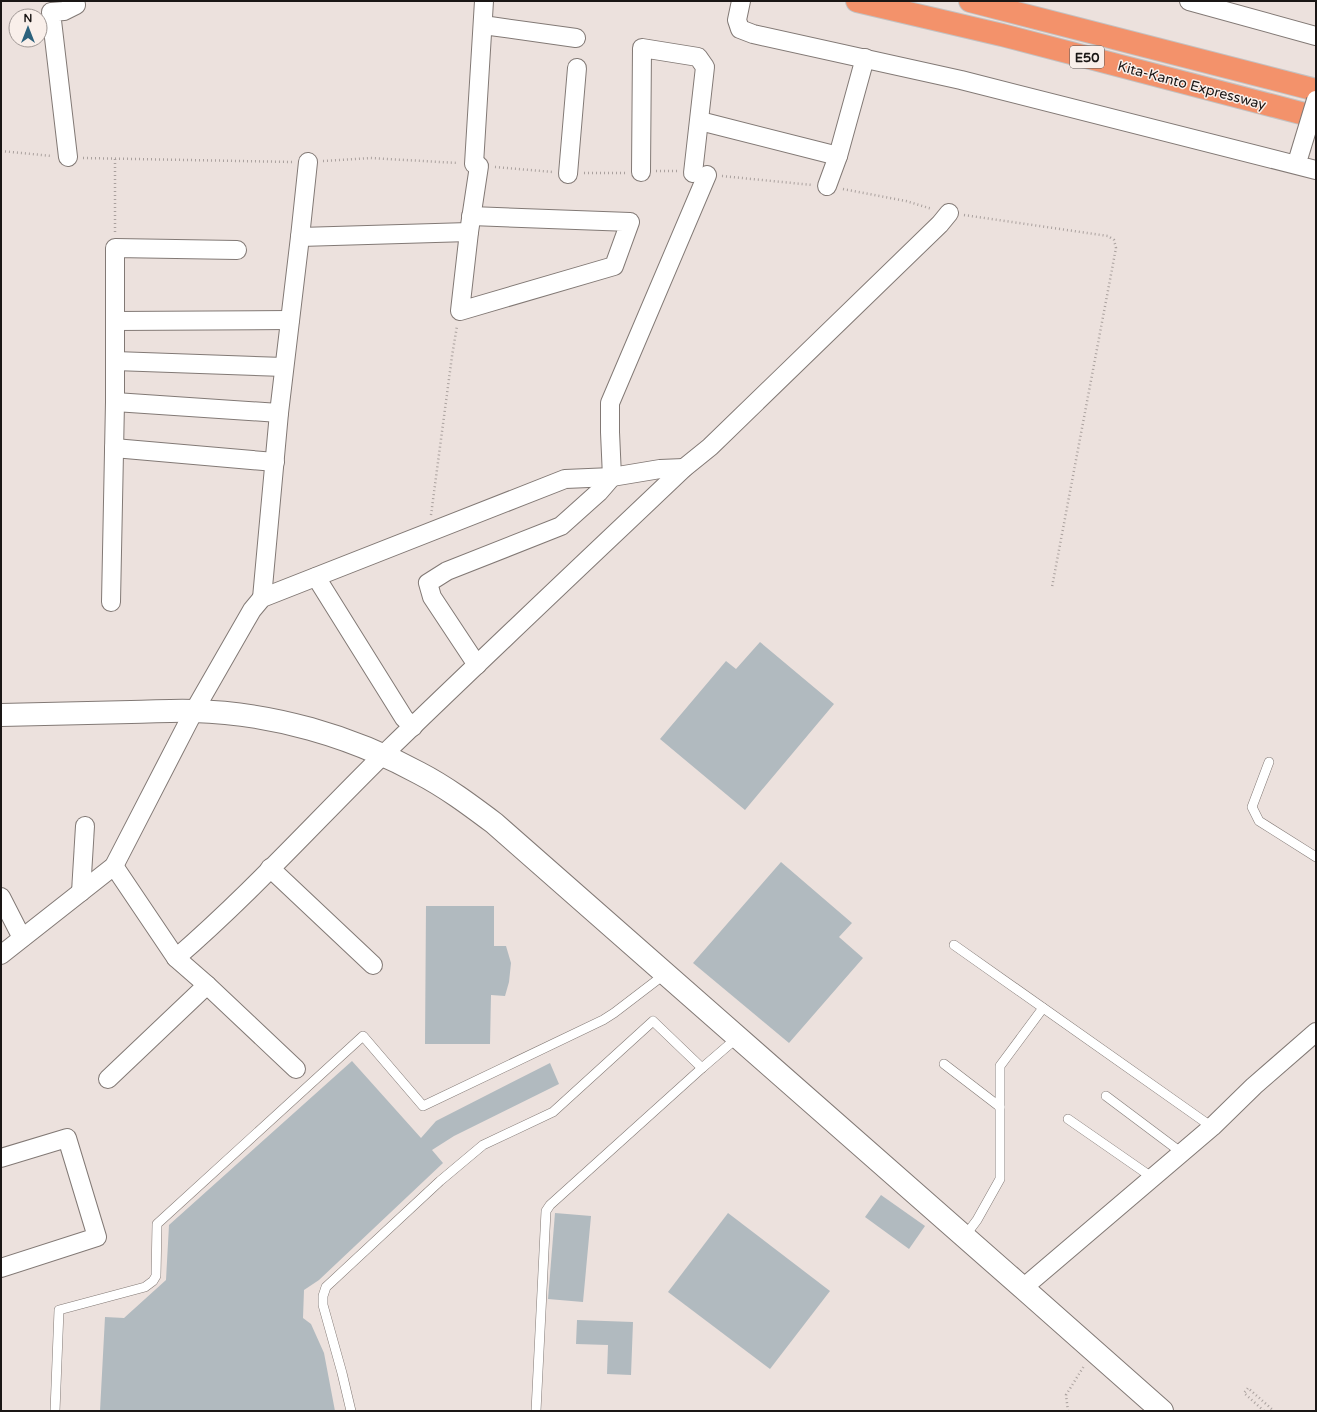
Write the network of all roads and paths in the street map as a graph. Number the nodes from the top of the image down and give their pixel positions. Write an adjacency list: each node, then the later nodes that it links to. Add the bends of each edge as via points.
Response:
1 (75, 1): 17 (street, via 76,5 64,11 50,12)
2 (484, 1): 7 (street)
3 (742, 1): 10 (street, via 737,20 740,29)
4 (857, 1): 14 (highway, Kita-Kanto Expressway / E50, via 1002,35)
5 (970, 1): 12 (highway, Kita-Kanto Expressway / E50)
6 (1189, 1): 8 (street)
7 (483, 25): 9 (street); 26 (street, via 477,165)
8 (1316, 36)
9 (576, 38)
10 (866, 58): 16 (street); 19 (street)
11 (577, 68): 23 (street)
12 (1316, 90)
13 (1316, 100): 19 (street, bridge)
14 (1316, 117)
15 (700, 121): 16 (street); 22 (street, via 705,67 698,57 642,48); 40 (street, via 700,174 610,403)
16 (838, 156): 24 (street)
17 (68, 157)
18 (115, 159): 28 (path)
19 (1298, 160): 21 (street)
20 (308, 162): 27 (street)
21 (1316, 170)
22 (641, 172)
23 (568, 174)
24 (827, 186)
25 (949, 213): 39 (street, via 830,332 710,447)
26 (470, 224): 27 (street); 30 (street); 30 (street, via 630,222 614,266)
27 (300, 238): 31 (street)
28 (115, 248): 29 (street); 32 (street)
29 (237, 250)
30 (460, 311): 41 (path)
31 (290, 320): 32 (street); 34 (street)
32 (115, 321): 33 (street)
33 (115, 361): 34 (street); 35 (street)
34 (284, 367): 36 (street)
35 (115, 402): 36 (street); 37 (street)
36 (279, 413): 38 (street)
37 (114, 448): 38 (street); 44 (street)
38 (275, 462): 43 (street)
39 (684, 468): 40 (street); 45 (street)
40 (612, 477): 41 (street, via 565,479); 45 (street, via 561,526 446,571 428,583 432,597)
41 (429, 532): 42 (street)
42 (316, 577): 43 (street); 48 (street, via 404,718)
43 (262, 598): 46 (street, via 252,610)
44 (110, 602)
45 (477, 665): 48 (street)
46 (194, 710): 47 (street); 49 (street, via 281,721); 53 (street)
47 (1, 716)
48 (413, 727): 49 (street)
49 (383, 755): 54 (street); 62 (street, via 421,773 494,823)
50 (1270, 762): 52 (lane, via 1252,807 1259,821)
51 (85, 826): 55 (street)
52 (1316, 857)
53 (114, 866): 55 (street); 60 (street)
54 (270, 868): 60 (street); 61 (street)
55 (81, 892): 57 (street)
56 (1, 898): 57 (street)
57 (22, 938): 59 (street)
58 (954, 945): 64 (lane)
59 (1, 955)
60 (176, 958): 63 (street)
61 (373, 965)
62 (665, 974): 66 (street); 82 (lane, via 603,1020 423,1106 363,1036 157,1224 156,1276 150,1285 59,1310)
63 (207, 985): 69 (street); 70 (street)
64 (1043, 1008): 72 (lane, via 1000,1066); 74 (lane)
65 (1316, 1032): 74 (street)
66 (738, 1037): 68 (lane); 78 (street)
67 (944, 1064): 72 (lane)
68 (702, 1068): 83 (lane, via 653,1021 553,1112 483,1145 440,1181 326,1287 323,1305); 84 (lane, via 550,1204 546,1211)
69 (296, 1069)
70 (108, 1079)
71 (1106, 1096): 75 (lane)
72 (1000, 1108): 78 (lane, via 1000,1179)
73 (1068, 1119): 77 (lane)
74 (1212, 1127): 75 (street)
75 (1182, 1153): 77 (street)
76 (1, 1158): 79 (street, via 67,1138 97,1237)
77 (1153, 1178): 80 (street)
78 (965, 1236): 80 (street)
79 (1, 1268)
80 (1023, 1288): 81 (street)
81 (1094, 1351): 85 (path, via 1066,1395); 86 (street)
82 (55, 1411)
83 (351, 1411)
84 (536, 1411)
85 (1068, 1411)
86 (1162, 1411)
87 (1264, 1411): 88 (path, via 1244,1393 1248,1388)
88 (1274, 1411)

